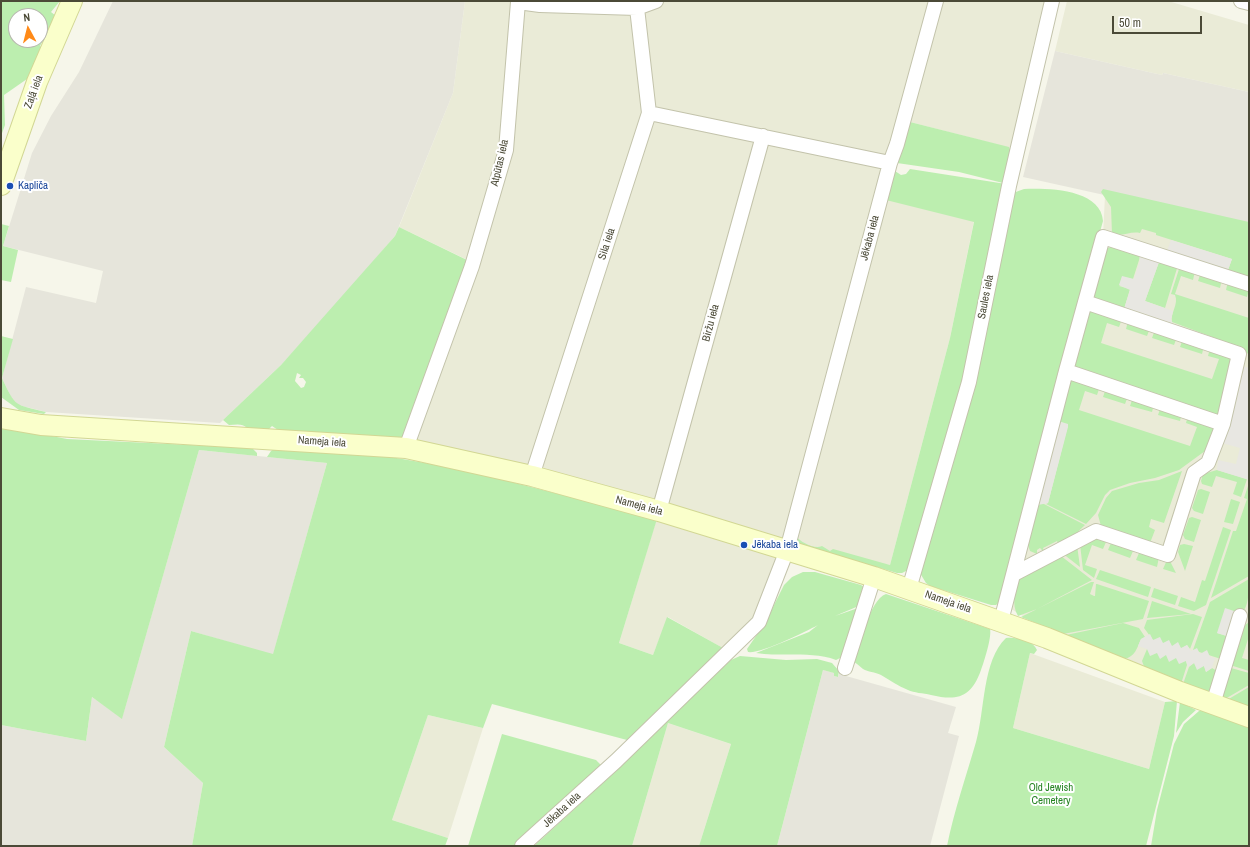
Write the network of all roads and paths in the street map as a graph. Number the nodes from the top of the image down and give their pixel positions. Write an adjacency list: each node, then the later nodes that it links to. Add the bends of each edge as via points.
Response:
1 (72, 1): 11 (street, Zaļā iela, via 37,82)
2 (656, 1): 7 (street, Atpūtas iela)
3 (936, 1): 10 (street, Jēkaba iela)
4 (1052, 1): 23 (street, Saules iela, via 1009,186 969,382)
5 (1241, 1): 6 (street)
6 (1249, 3)
7 (637, 8): 8 (street, Sila iela); 17 (street, Atpūtas iela, via 518,2 506,150 472,266)
8 (649, 113): 9 (street); 18 (street, Sila iela)
9 (763, 136): 10 (street); 19 (street, Biržu iela)
10 (890, 163): 20 (street, Jēkaba iela)
11 (1, 184)
12 (1249, 284): 13 (street, via 1103,237)
13 (1084, 302): 14 (street); 16 (street, via 1239,354)
14 (1066, 371): 16 (street); 21 (street)
15 (1, 418): 17 (street, Nameja iela, via 41,425)
16 (1223, 424): 21 (street, via 1208,463 1194,473 1168,555 1096,531)
17 (406, 448): 18 (street, Nameja iela)
18 (532, 476): 19 (street, Nameja iela)
19 (659, 511): 20 (street, Nameja iela)
20 (787, 550): 22 (street, Nameja iela); 29 (street, Jēkaba iela, via 759,622 616,761)
21 (1014, 574): 25 (street)
22 (874, 577): 23 (street, Nameja iela); 26 (street)
23 (909, 589): 25 (street, Nameja iela)
24 (1240, 616): 27 (street)
25 (1001, 621): 27 (street, Nameja iela)
26 (845, 668)
27 (1213, 704): 28 (street, Nameja iela)
28 (1249, 717)
29 (522, 846)

